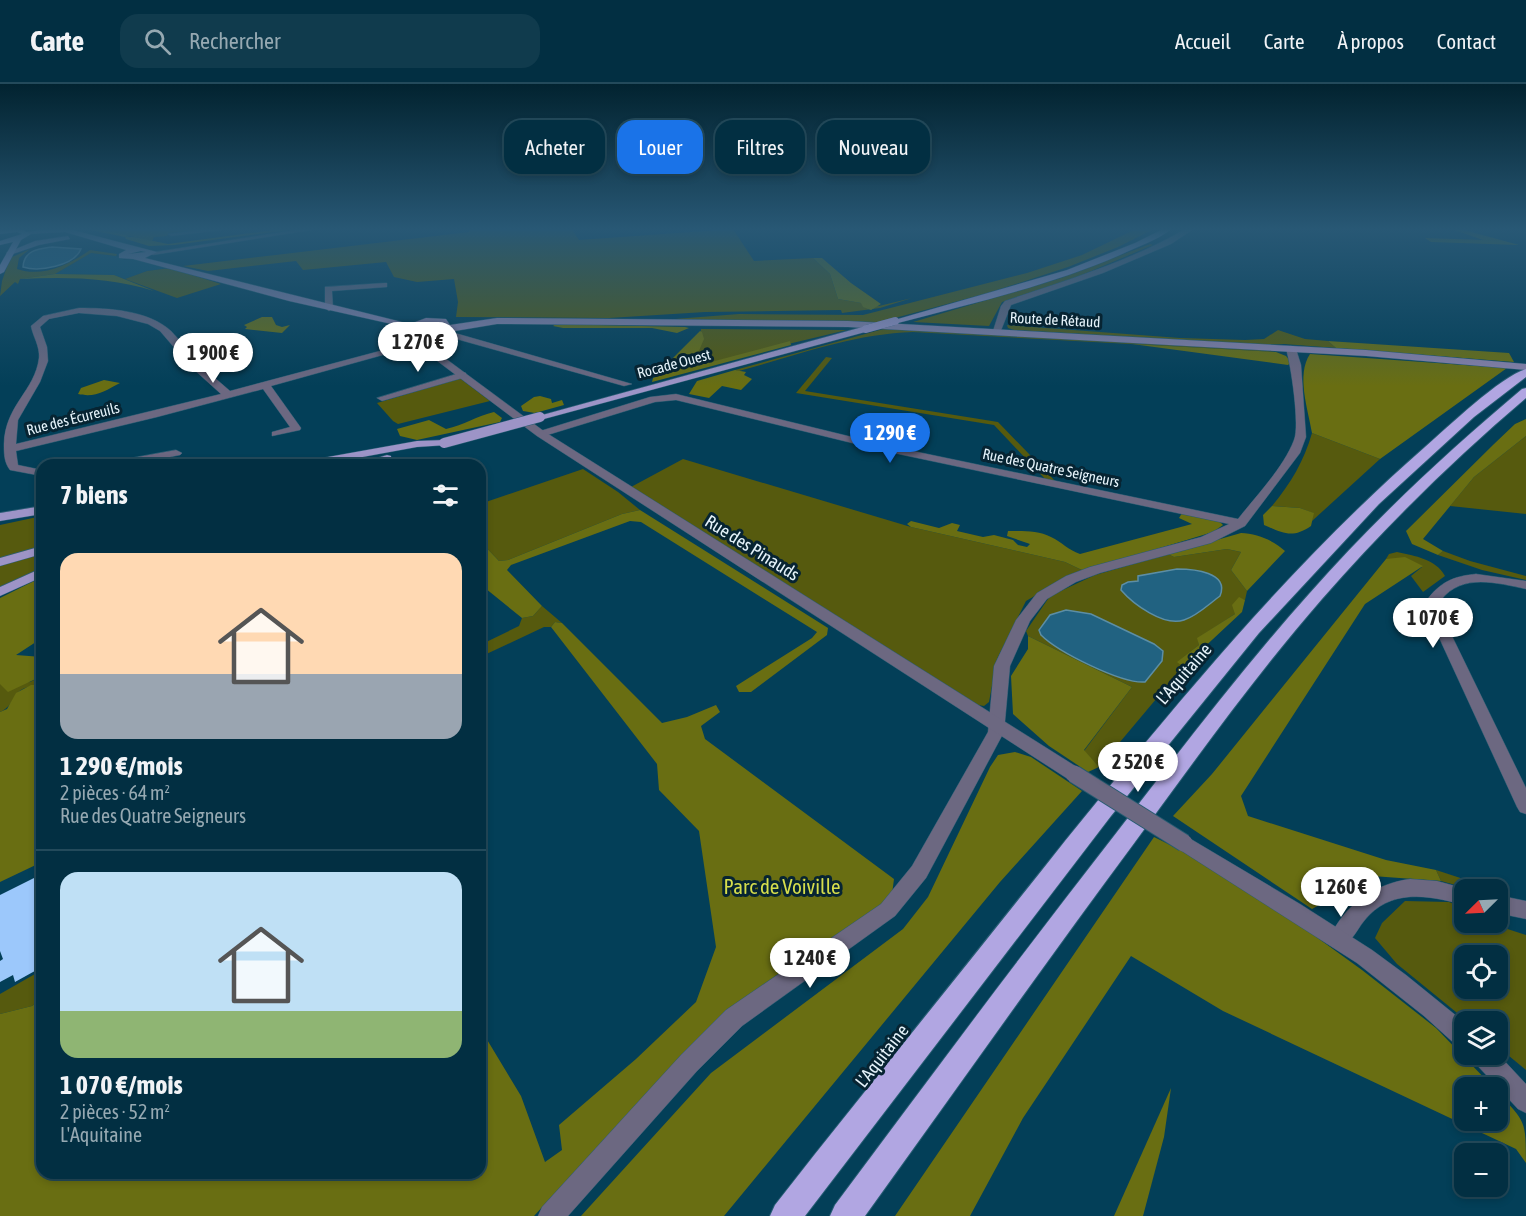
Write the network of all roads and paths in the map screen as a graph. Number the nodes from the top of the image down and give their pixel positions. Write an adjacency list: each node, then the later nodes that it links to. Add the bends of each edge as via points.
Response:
1 (229, 281): 7 (main road)
2 (1032, 281): 6 (main road, Rocade Ouest)
3 (1039, 281): 6 (main road, Rocade Ouest)
4 (1071, 281): 11 (street, via 1008,303)
5 (384, 285): 7 (street, via 328,289)
6 (995, 294): 25 (main road, Rocade Ouest, bridge)
7 (329, 308): 8 (main road)
8 (387, 320): 9 (main road, Route de Rétaud); 12 (main road)
9 (420, 322): 10 (main road, Route de Rétaud, via 432,320); 12 (main road)
10 (440, 328): 11 (main road, Route de Rétaud, via 475,322 848,324); 12 (street, Rue des Écureuils); 18 (street)
11 (997, 331): 13 (main road, Route de Rétaud)
12 (418, 336): 17 (street, Rue des Pinauds); 19 (street, Rue des Écureuils)
13 (1291, 349): 16 (main road, Route de Rétaud); 34 (street, via 1296,365 1301,437 1294,453)
14 (248, 350): 15 (street)
15 (193, 364): 21 (street); 26 (street, via 169,334 150,323 93,310 49,317 35,326 44,348 43,364 16,409 10,428)
16 (1526, 369): 50 (highway, L'Aquitaine, via 1386,489 1243,640 1173,722)
17 (462, 375): 22 (street); 24 (street, Rue des Pinauds)
18 (627, 384)
19 (265, 385): 21 (street, Rue des Écureuils); 23 (street, via 296,429)
20 (1526, 392): 51 (highway, via 1416,489 1306,608 1111,857)
21 (228, 395): 26 (street, Rue des Écureuils)
22 (382, 398)
23 (276, 434)
24 (541, 434): 34 (street, Rue des Quatre Seigneurs, via 654,399 683,398 889,449); 40 (street, Rue des Pinauds)
25 (444, 443): 29 (main road); 30 (main road, Rocade Ouest)
26 (10, 449): 31 (street, via 14,468)
27 (176, 453): 28 (street)
28 (143, 459)
29 (333, 459)
30 (384, 459)
31 (36, 472)
32 (36, 511): 33 (main road)
33 (0, 517)
34 (1241, 523): 40 (street, via 1206,540 1095,570 1042,596 1023,620 1002,666)
35 (36, 552): 36 (main road)
36 (0, 562)
37 (36, 575): 39 (main road)
38 (1526, 585): 41 (street, via 1467,578 1446,586 1434,600 1437,618)
39 (0, 592)
40 (996, 724): 45 (street, Rue des Pinauds, bridge); 49 (street, via 996,732 919,872 888,910 734,1018)
41 (1526, 807)
42 (1454, 894): 45 (street, via 1414,887 1389,891 1360,911)
43 (1508, 906): 44 (street)
44 (1526, 910)
45 (1339, 939): 46 (street, Rue des Pinauds)
46 (1454, 1028)
47 (1492, 1065): 48 (street)
48 (1526, 1101)
49 (551, 1216)
50 (786, 1216)
51 (846, 1216)

